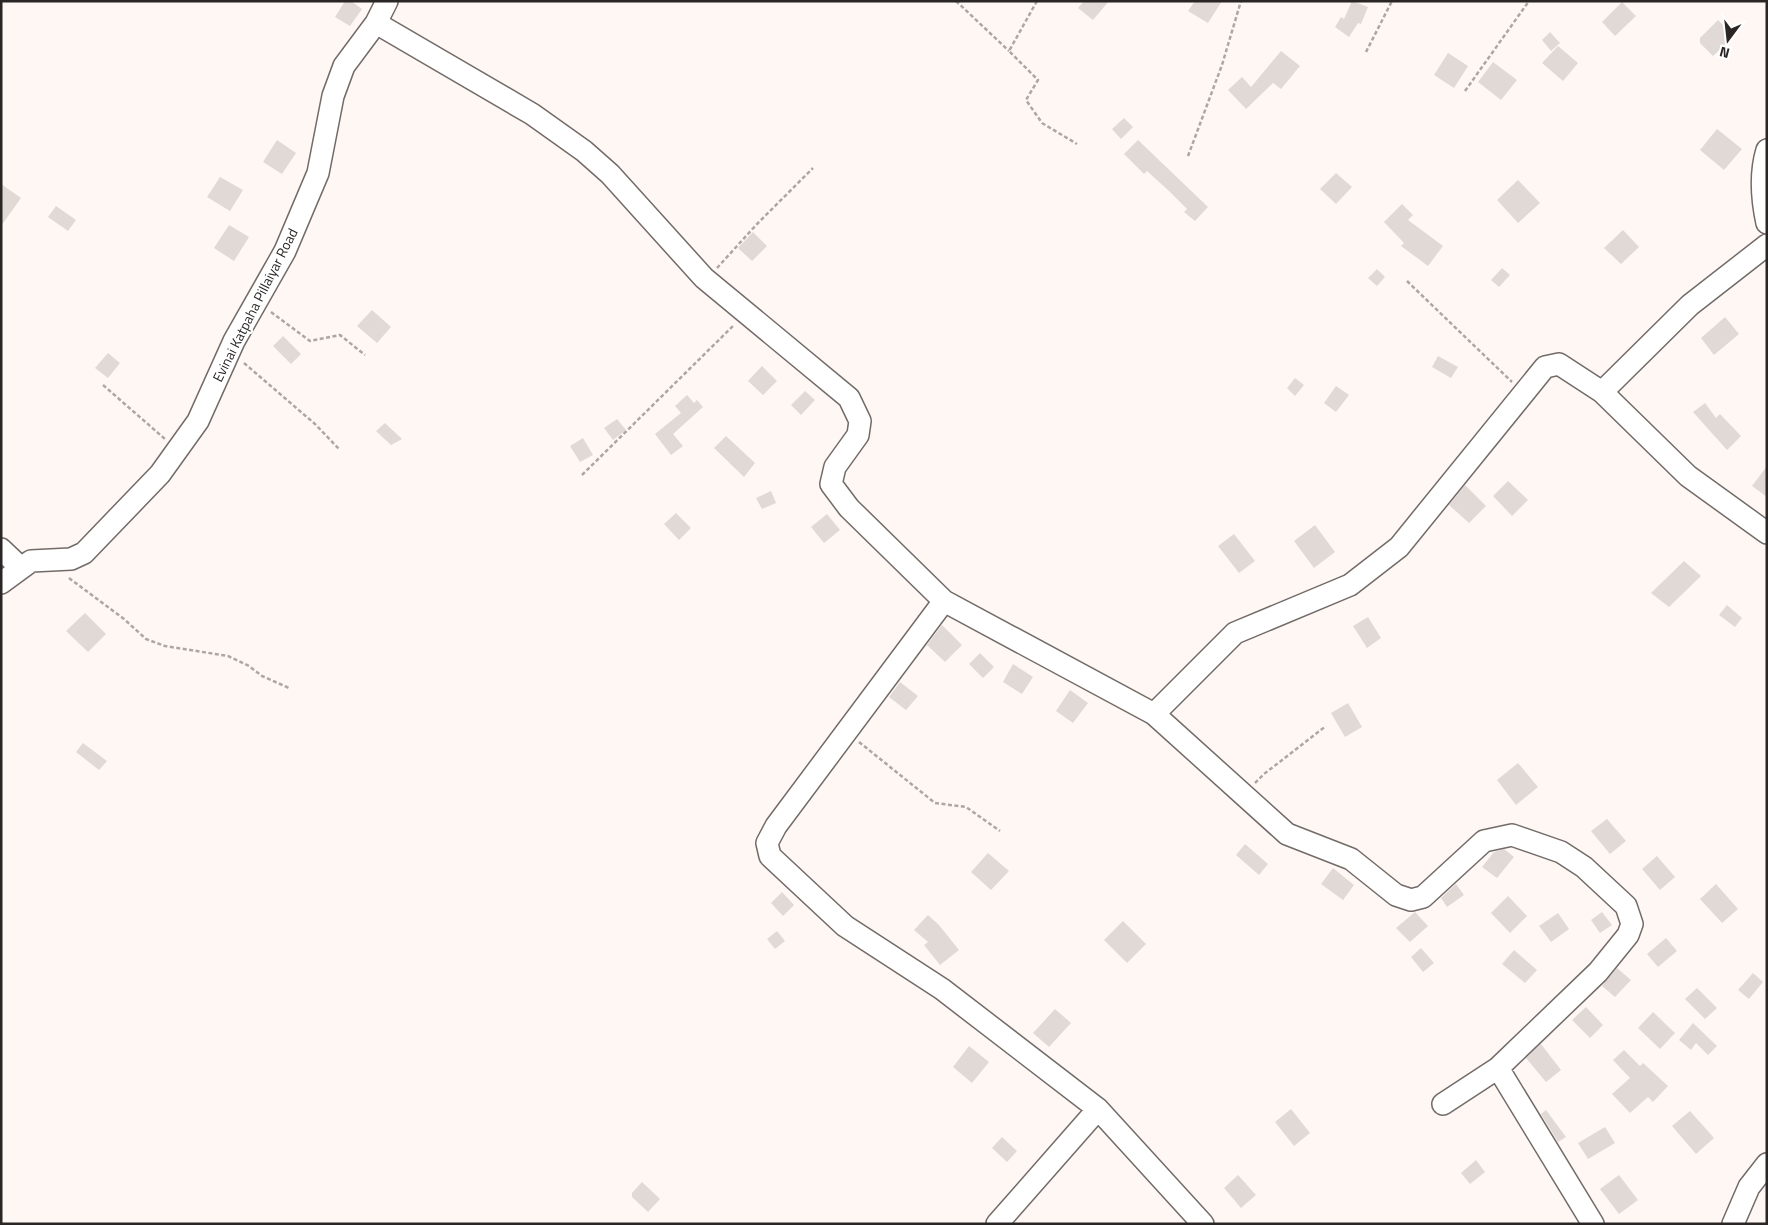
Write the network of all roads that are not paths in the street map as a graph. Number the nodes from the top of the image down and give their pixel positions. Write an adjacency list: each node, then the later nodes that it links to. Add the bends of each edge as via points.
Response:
1 (388, 1): 2 (street, Evinai Katpaha Pillaiyar Road)
2 (376, 23): 9 (street, Evinai Katpaha Pillaiyar Road, via 344,66 333,96 318,172 285,251 228,353 198,421 160,474 84,553 71,559 31,562); 11 (street, via 532,114 584,151 610,174 706,280 849,398 860,421 858,435 835,467 831,484 849,508)
3 (1767, 150): 4 (street, via 1763,206)
4 (1767, 223)
5 (1767, 244): 6 (street, via 1690,305)
6 (1602, 392): 7 (street, via 1688,476); 12 (street, via 1559,364 1545,367 1399,547 1350,585 1235,633)
7 (1767, 534)
8 (1, 549): 9 (street)
9 (21, 568): 10 (street, Evinai Katpaha Pillaiyar Road)
10 (1, 583)
11 (944, 601): 12 (street); 15 (street, via 776,826 767,843 770,856 845,926 942,989)
12 (1154, 714): 13 (street, via 1287,834 1351,859 1396,895 1411,900 1424,897 1484,842 1512,835 1561,852 1584,866 1626,906 1632,924 1628,935 1598,972)
13 (1498, 1068): 14 (street); 19 (street)
14 (1443, 1104)
15 (1098, 1109): 17 (street); 18 (street)
16 (1767, 1164): 20 (street, via 1749,1187)
17 (997, 1224)
18 (1203, 1224)
19 (1593, 1224)
20 (1733, 1224)

